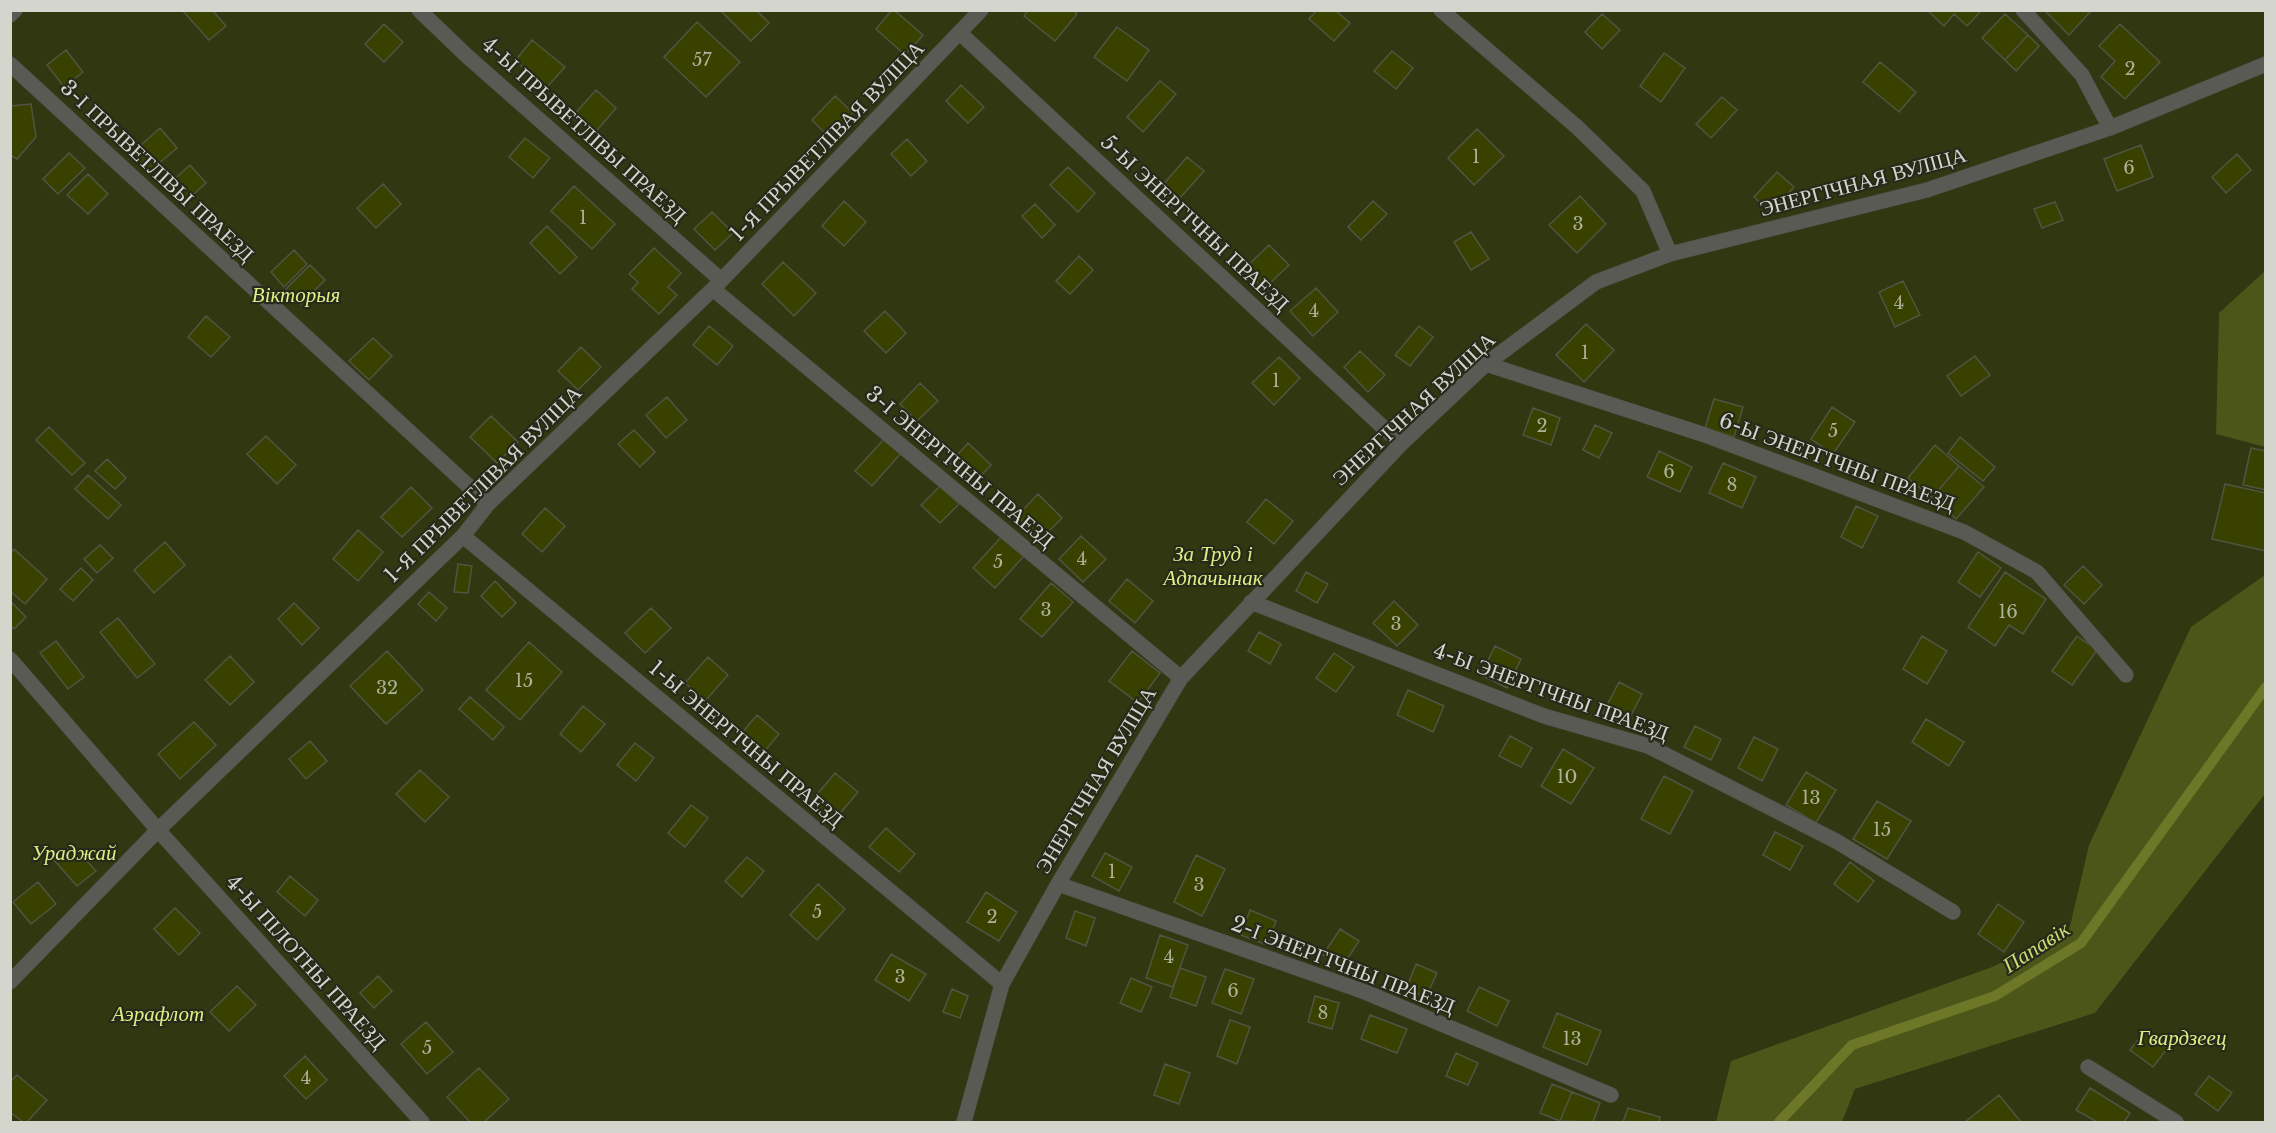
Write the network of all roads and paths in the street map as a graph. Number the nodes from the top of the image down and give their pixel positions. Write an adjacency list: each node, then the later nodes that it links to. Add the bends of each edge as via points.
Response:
1 (15, 10): 6 (lane)
2 (419, 10): 12 (lane, 4-Ы ПРЫВЕТЛІВЫ ПРАЕЗД)
3 (981, 10): 7 (lane, 1-Я ПРЫВЕТЛІВАЯ ВУЛІЦА)
4 (1441, 10): 11 (lane, via 1577,127 1643,191)
5 (2023, 10): 10 (lane, via 2082,75)
6 (10, 15)
7 (960, 34): 12 (lane, 1-Я ПРЫВЕТЛІВАЯ ВУЛІЦА); 14 (lane, 5-Ы ЭНЕРГІЧНЫ ПРАЕЗД)
8 (10, 64): 15 (lane, 3-І ПРЫВЕТЛІВЫ ПРАЕЗД)
9 (2265, 64): 10 (lane, ЭНЕРГІЧНАЯ ВУЛІЦА)
10 (2110, 128): 11 (lane, ЭНЕРГІЧНАЯ ВУЛІЦА, via 1928,190)
11 (1670, 254): 13 (lane, ЭНЕРГІЧНАЯ ВУЛІЦА, via 1596,282)
12 (717, 285): 15 (lane, 1-Я ПРЫВЕТЛІВАЯ ВУЛІЦА); 20 (lane, 3-І ЭНЕРГІЧНЫ ПРАЕЗД)
13 (1486, 364): 14 (lane, ЭНЕРГІЧНАЯ ВУЛІЦА); 19 (lane, 6-Ы ЭНЕРГІЧНЫ ПРАЕЗД, via 1705,435 1964,532 2037,572)
14 (1401, 444): 17 (lane, ЭНЕРГІЧНАЯ ВУЛІЦА)
15 (488, 504): 16 (lane, 1-Я ПРЫВЕТЛІВАЯ ВУЛІЦА)
16 (463, 536): 21 (lane, 1-Я ПРЫВЕТЛІВАЯ ВУЛІЦА); 25 (lane, 1-Ы ЭНЕРГІЧНЫ ПРАЕЗД)
17 (1251, 602): 20 (lane, ЭНЕРГІЧНАЯ ВУЛІЦА); 23 (lane, 4-Ы ЭНЕРГІЧНЫ ПРАЕЗД, via 1544,716 1648,746 1836,841)
18 (10, 658): 21 (lane, 4-Ы ПІЛОТНЫ ПРАЕЗД)
19 (2126, 675)
20 (1181, 678): 22 (lane, ЭНЕРГІЧНАЯ ВУЛІЦА)
21 (158, 830): 24 (lane, 1-Я ПРЫВЕТЛІВАЯ ВУЛІЦА); 28 (lane, 4-Ы ПІЛОТНЫ ПРАЕЗД)
22 (1058, 884): 25 (lane, ЭНЕРГІЧНАЯ ВУЛІЦА); 27 (lane, 2-І ЭНЕРГІЧНЫ ПРАЕЗД, via 1365,992)
23 (1953, 912)
24 (10, 982)
25 (1002, 984): 29 (lane, ЭНЕРГІЧНАЯ ВУЛІЦА)
26 (2088, 1067): 30 (lane)
27 (1611, 1095)
28 (422, 1122)
29 (963, 1122)
30 (2176, 1122)

